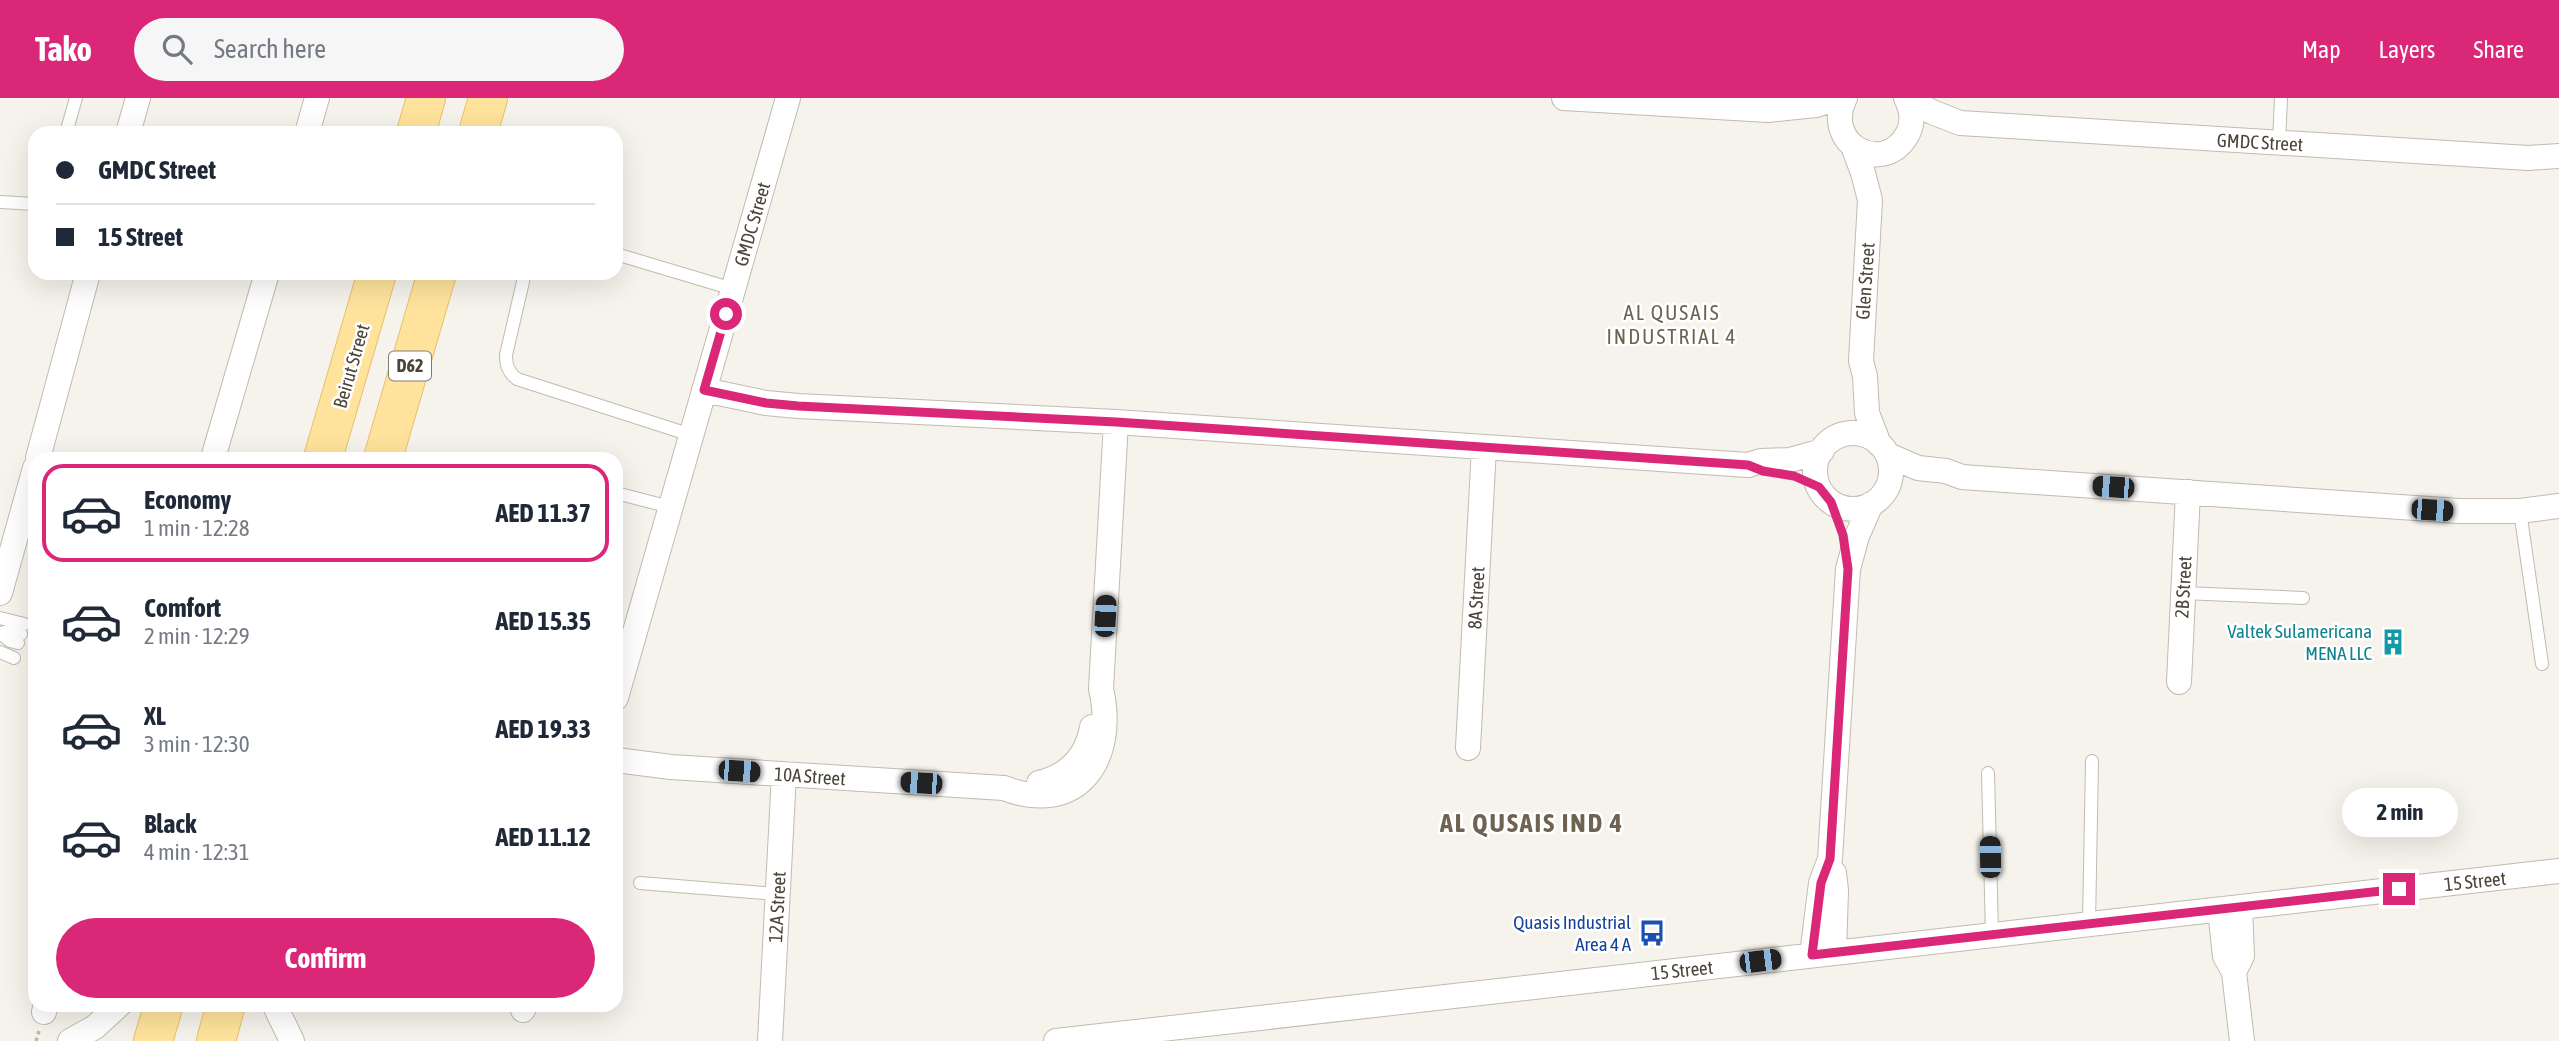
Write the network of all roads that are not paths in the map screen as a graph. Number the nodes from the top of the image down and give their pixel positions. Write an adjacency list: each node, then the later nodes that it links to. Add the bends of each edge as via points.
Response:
1 (76, 98): 14 (lane)
2 (138, 98): 15 (street)
3 (317, 98): 16 (street)
4 (426, 98): 17 (main road)
5 (488, 98): 18 (main road)
6 (788, 98): 32 (street, GMDC Street)
7 (1564, 98): 12 (street)
8 (1839, 98): 12 (street, via 1816,106)
9 (1845, 98): 19 (street, Glen Street, via 1839,117)
10 (1906, 98): 13 (street, GMDC Street); 21 (street, Glen Street, via 1912,121)
11 (2281, 98): 20 (lane)
12 (1768, 110): 19 (street, via 1818,123)
13 (1960, 123): 20 (street, GMDC Street); 21 (street, GMDC Street)
14 (68, 126)
15 (130, 126)
16 (309, 126)
17 (418, 126)
18 (480, 126)
19 (1848, 141): 21 (street, via 1870,154 1889,152); 23 (street, Glen Street)
20 (2279, 143): 22 (street, GMDC Street)
21 (1899, 145): 23 (street, Glen Street)
22 (2559, 156)
23 (1870, 201): 33 (street, Glen Street)
24 (0, 202): 25 (lane)
25 (28, 204)
26 (623, 256): 32 (lane)
27 (86, 280): 40 (street)
28 (265, 280): 41 (street)
29 (375, 280): 42 (main road, Beirut Street)
30 (435, 280): 43 (main road, D62)
31 (524, 280): 36 (lane, via 506,355 511,375)
32 (733, 289): 34 (street, GMDC Street)
33 (1861, 361): 37 (street, Glen Street, via 1850,407); 39 (street, Glen Street, via 1867,413)
34 (704, 390): 35 (street, via 798,406); 36 (street, GMDC Street)
35 (1116, 422): 38 (street); 69 (street, 10A Street, via 1101,689 1090,737 1075,764 1049,780 1004,788)
36 (691, 435): 52 (street, GMDC Street)
37 (1829, 444): 39 (street, via 1854,433); 44 (street, via 1801,458); 48 (street, Glen Street, via 1816,469)
38 (1484, 447): 44 (street); 65 (street, 8A Street)
39 (1884, 449): 45 (street, via 1918,468); 50 (street, Glen Street, via 1891,476)
40 (39, 452)
41 (215, 452)
42 (325, 452)
43 (385, 452)
44 (1748, 465): 48 (street, via 1794,476)
45 (1962, 477): 46 (street); 50 (street, via 1915,483)
46 (2188, 492): 53 (street, via 2459,512); 56 (street, 2B Street)
47 (28, 493): 55 (street)
48 (1825, 494): 50 (street, via 1838,506 1855,509); 54 (street, Glen Street, via 1843,535)
49 (623, 495): 52 (lane)
50 (1877, 500): 54 (street, Glen Street, via 1857,536)
51 (2559, 506): 53 (street)
52 (670, 507): 63 (street, GMDC Street)
53 (2520, 511): 62 (lane)
54 (1848, 569): 76 (street, Glen Street, via 1830,859 1836,890)
55 (0, 593)
56 (2183, 593): 57 (lane); 64 (street, 2B Street)
57 (2303, 598)
58 (0, 618): 60 (lane)
59 (0, 633): 60 (lane)
60 (19, 642): 61 (lane)
61 (0, 650)
62 (2542, 664)
63 (623, 673)
64 (2179, 682)
65 (1468, 748)
66 (623, 761): 69 (street, 10A Street)
67 (2092, 761): 74 (lane)
68 (1989, 773): 75 (lane)
69 (784, 774): 72 (street, 12A Street)
70 (2559, 871): 73 (street, 15 Street)
71 (640, 883): 72 (lane)
72 (777, 894): 87 (street, 12A Street)
73 (2230, 909): 74 (street, 15 Street); 89 (street, via 2242,956 2234,972)
74 (2089, 924): 75 (street, 15 Street)
75 (1992, 935): 76 (street, 15 Street)
76 (1823, 954): 81 (street, 15 Street)
77 (111, 1012): 83 (street)
78 (162, 1012): 84 (main road)
79 (224, 1012): 85 (main road)
80 (277, 1012): 86 (street)
81 (1261, 1029): 82 (street, 15 Street)
82 (1229, 1031): 88 (street, 15 Street)
83 (70, 1041)
84 (153, 1041)
85 (216, 1041)
86 (292, 1041)
87 (770, 1041)
88 (1056, 1041)
89 (2242, 1041)

